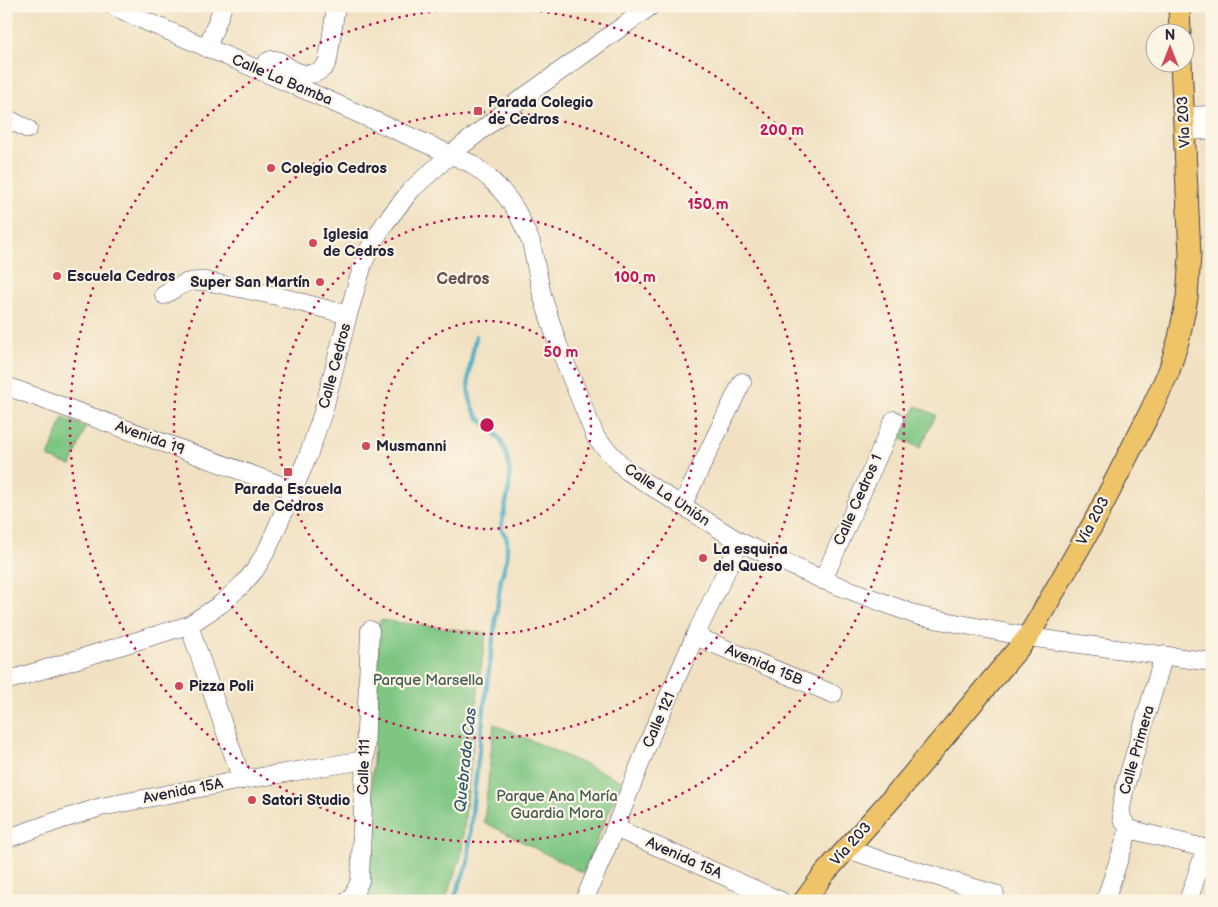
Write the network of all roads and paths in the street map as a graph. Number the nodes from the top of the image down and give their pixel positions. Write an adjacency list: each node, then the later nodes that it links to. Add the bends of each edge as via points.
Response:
1 (114, 6): 7 (street, Calle La Bamba)
2 (223, 6): 7 (street)
3 (336, 6): 8 (street, via 328,60 321,71 301,73 282,62 270,60)
4 (651, 6): 15 (street, Calle Cedros, via 517,102)
5 (1179, 6): 6 (main road)
6 (1180, 22)
7 (207, 48): 8 (street, Calle La Bamba)
8 (261, 71): 15 (street, Calle La Bamba)
9 (1182, 72): 12 (main road, Vía 203)
10 (1212, 115): 12 (street)
11 (6, 118): 13 (street)
12 (1185, 124): 14 (street); 28 (main road, Vía 203, via 1190,255 1187,298 1169,371 1093,524)
13 (28, 129)
14 (1212, 130)
15 (450, 155): 17 (street, Calle Cedros, via 411,190 385,223 363,264); 22 (street, Calle La Unión, via 472,164 489,178 517,212 531,242 542,295 558,345 596,438 627,471)
16 (164, 296): 17 (street, via 185,282 206,281)
17 (348, 315): 21 (street, Calle Cedros, via 323,412)
18 (742, 382): 22 (street)
19 (6, 386): 21 (street, Avenida 19)
20 (894, 420): 24 (street, Calle Cedros 1)
21 (294, 490): 25 (street, Calle Cedros, via 255,570 221,604)
22 (682, 506): 23 (street, Calle La Unión)
23 (740, 542): 24 (street, Calle La Unión); 27 (street, Calle 121)
24 (823, 580): 28 (street, Calle La Unión, via 919,616)
25 (189, 625): 31 (street, Calle Cedros); 34 (street)
26 (370, 630): 33 (street, Calle 111)
27 (696, 636): 32 (street, Avenida 15B); 35 (street, Calle 121, via 651,736)
28 (1028, 637): 29 (street, Calle La Unión); 38 (main road, Vía 203)
29 (1164, 655): 30 (street, Calle La Unión); 36 (street, Calle Primera, via 1125,787 1121,809)
30 (1212, 662)
31 (6, 681)
32 (833, 694)
33 (364, 760): 34 (street, Avenida 15A); 41 (street, Calle 111, via 360,881)
34 (242, 780): 37 (street, Avenida 15A, via 101,806)
35 (615, 828): 42 (street, Calle 121); 43 (street, Avenida 15A)
36 (1129, 829): 39 (street); 45 (street)
37 (6, 840)
38 (847, 849): 40 (street); 44 (main road, Vía 203)
39 (1209, 849): 46 (street)
40 (995, 894)
41 (347, 901)
42 (584, 901)
43 (781, 901)
44 (804, 901)
45 (1105, 901)
46 (1188, 901)

